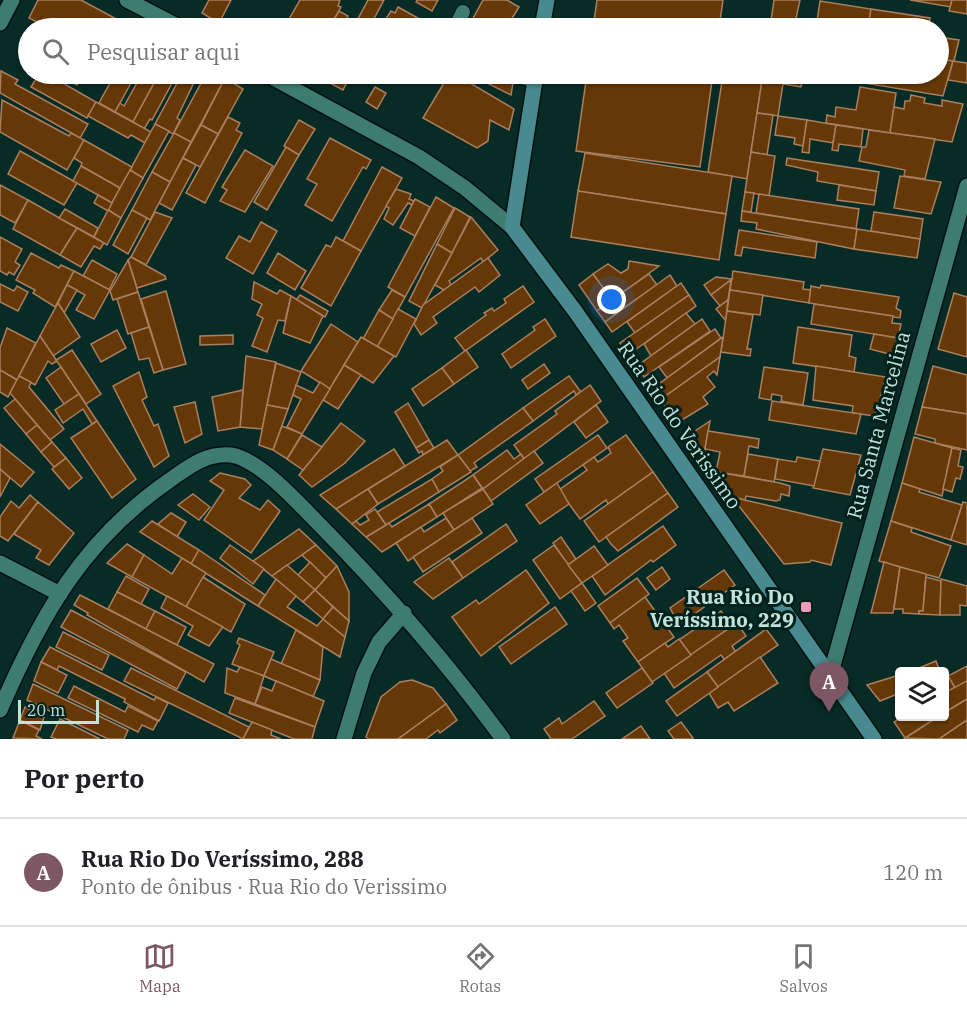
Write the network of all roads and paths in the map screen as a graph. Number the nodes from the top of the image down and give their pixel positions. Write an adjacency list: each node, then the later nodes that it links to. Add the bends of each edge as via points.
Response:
1 (12, 0): 8 (street)
2 (127, 0): 5 (street)
3 (547, 0): 7 (street)
4 (463, 12): 6 (lane)
5 (162, 18)
6 (460, 18)
7 (544, 18)
8 (0, 23)
9 (284, 84): 12 (street, Rua Rio do Verissimo, via 418,157 465,188)
10 (534, 84): 12 (street)
11 (967, 186): 16 (street, Rua Santa Marcelina)
12 (512, 227): 16 (street, Rua Rio do Verissimo)
13 (0, 563): 14 (street)
14 (60, 594): 15 (street, via 82,560 114,524 153,492 211,455 234,455 255,466 287,492); 17 (street)
15 (404, 613): 18 (street, via 380,642 364,673); 19 (street)
16 (830, 676): 20 (street, Rua Rio do Verissimo)
17 (0, 710)
18 (344, 739)
19 (503, 739)
20 (874, 739)

